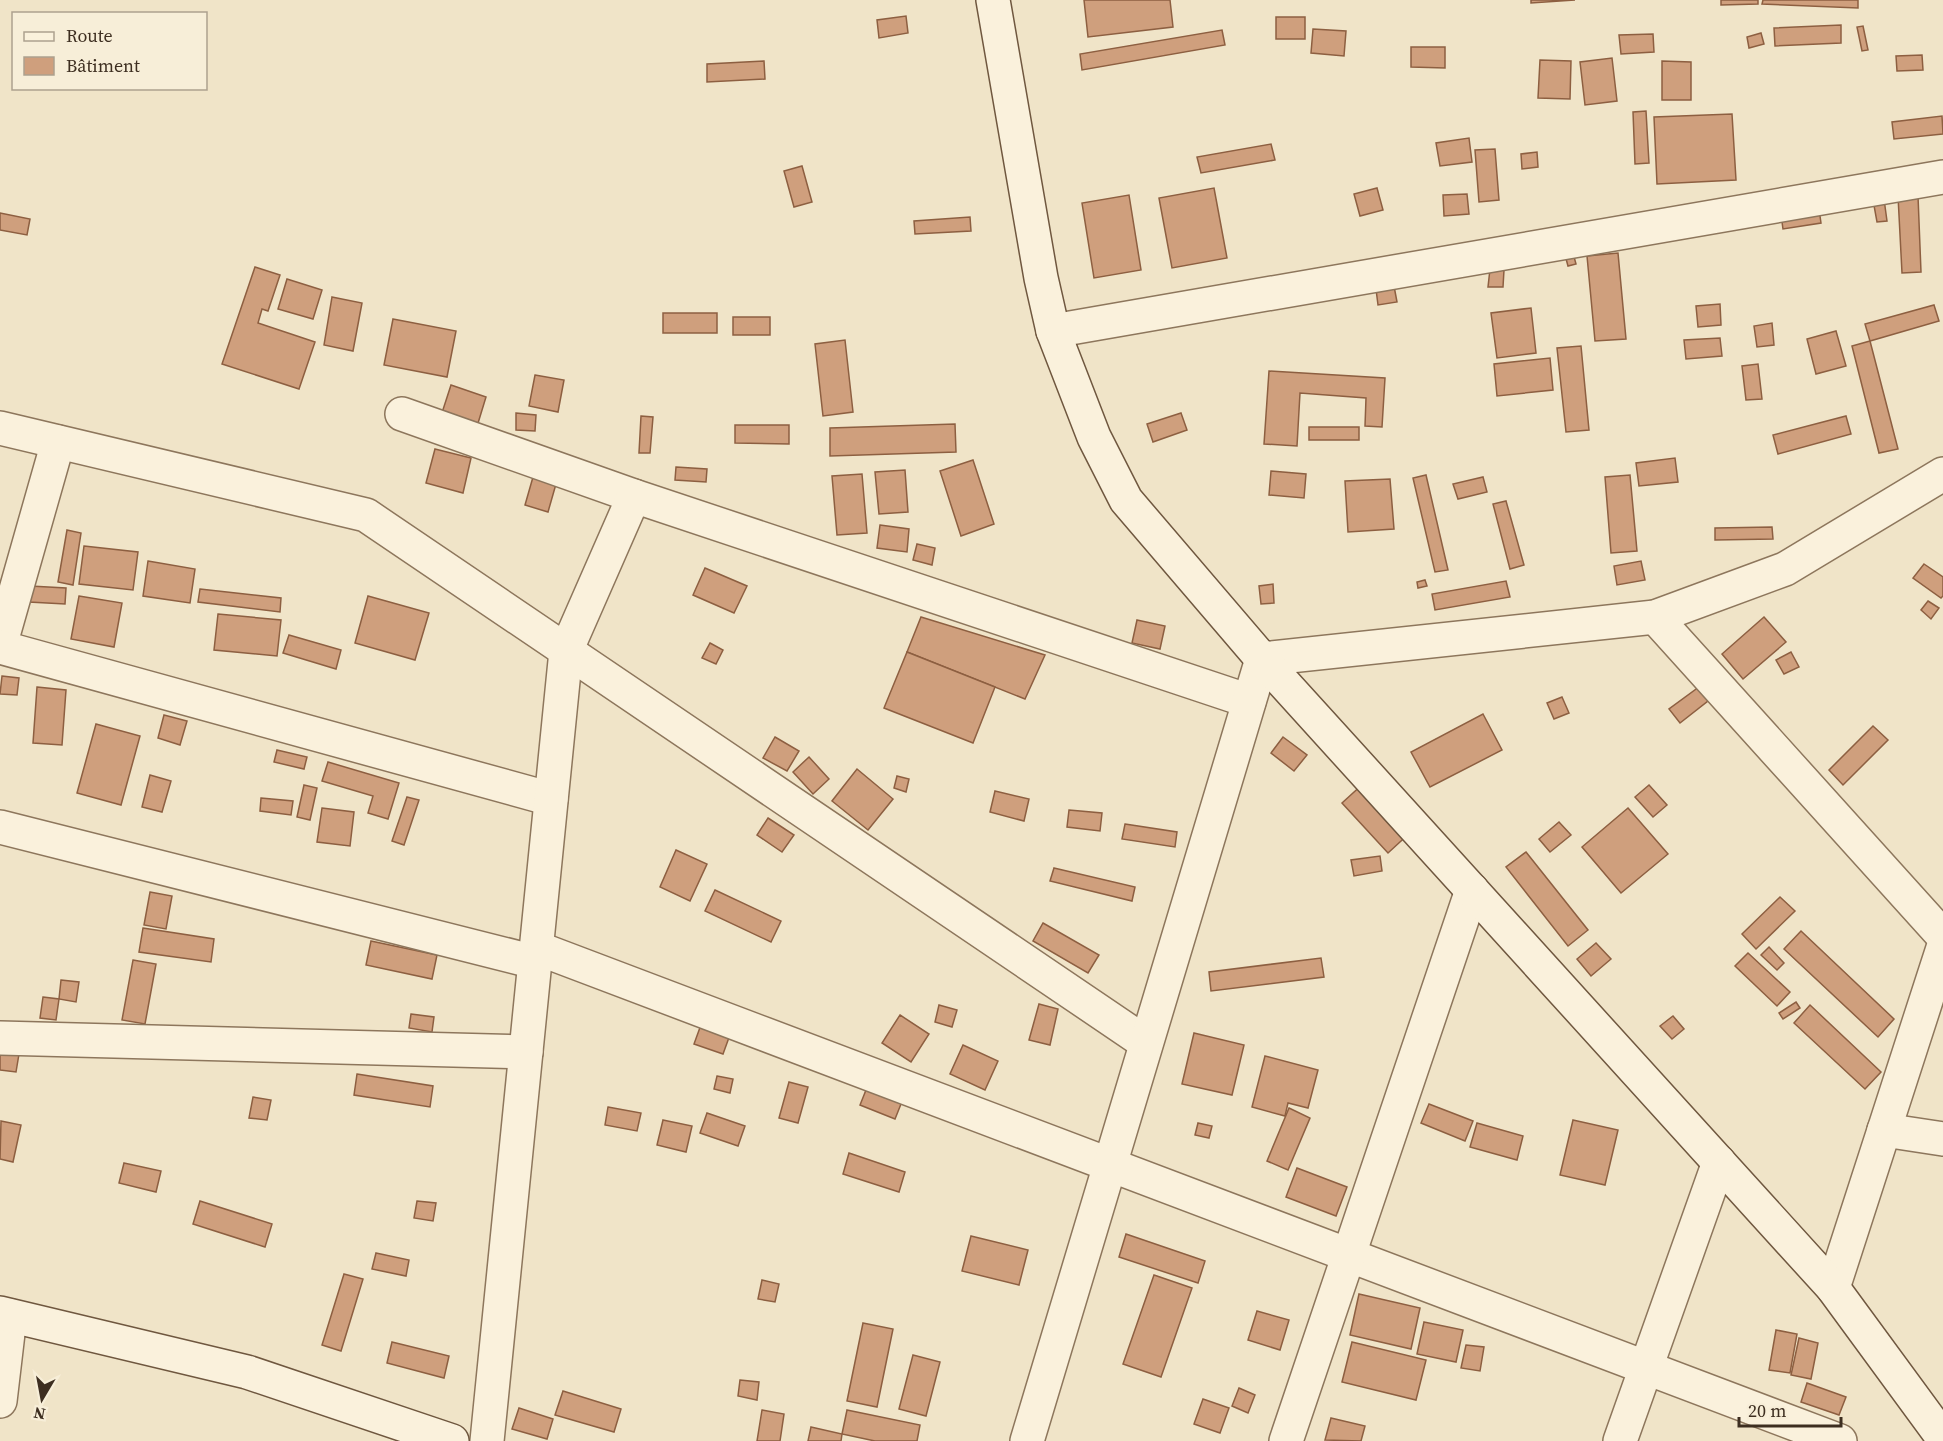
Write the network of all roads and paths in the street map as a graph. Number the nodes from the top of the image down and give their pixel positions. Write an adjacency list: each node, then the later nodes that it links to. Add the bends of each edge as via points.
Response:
1 (993, 0): 3 (street)
2 (1943, 177): 3 (street)
3 (1053, 331): 12 (street, via 1094,437 1126,500)
4 (402, 414): 8 (street)
5 (0, 428): 6 (street)
6 (58, 442): 10 (street); 11 (street, via 366,516)
7 (1943, 474): 9 (street, via 1785,569)
8 (634, 496): 11 (street); 13 (street)
9 (1655, 617): 12 (street); 17 (street)
10 (0, 647): 14 (street)
11 (566, 651): 14 (street); 20 (street)
12 (1262, 659): 13 (street); 16 (street)
13 (1249, 701): 20 (street)
14 (551, 799): 18 (street)
15 (0, 827): 18 (street)
16 (1472, 890): 24 (street); 26 (street)
17 (1943, 948): 22 (street)
18 (536, 955): 21 (street); 25 (street)
19 (0, 1038): 21 (street)
20 (1146, 1044): 25 (street)
21 (526, 1052): 33 (street)
22 (1884, 1130): 23 (street); 27 (street)
23 (1943, 1139)
24 (1719, 1162): 27 (street); 29 (street)
25 (1110, 1164): 26 (street); 34 (street)
26 (1349, 1255): 29 (street); 35 (street)
27 (1833, 1288): 31 (street)
28 (5, 1315): 30 (street); 32 (street, via 247,1372)
29 (1646, 1367): 36 (street); 37 (street)
30 (0, 1401)
31 (1943, 1438)
32 (452, 1441)
33 (488, 1441)
34 (1027, 1441)
35 (1286, 1441)
36 (1620, 1441)
37 (1840, 1441)

